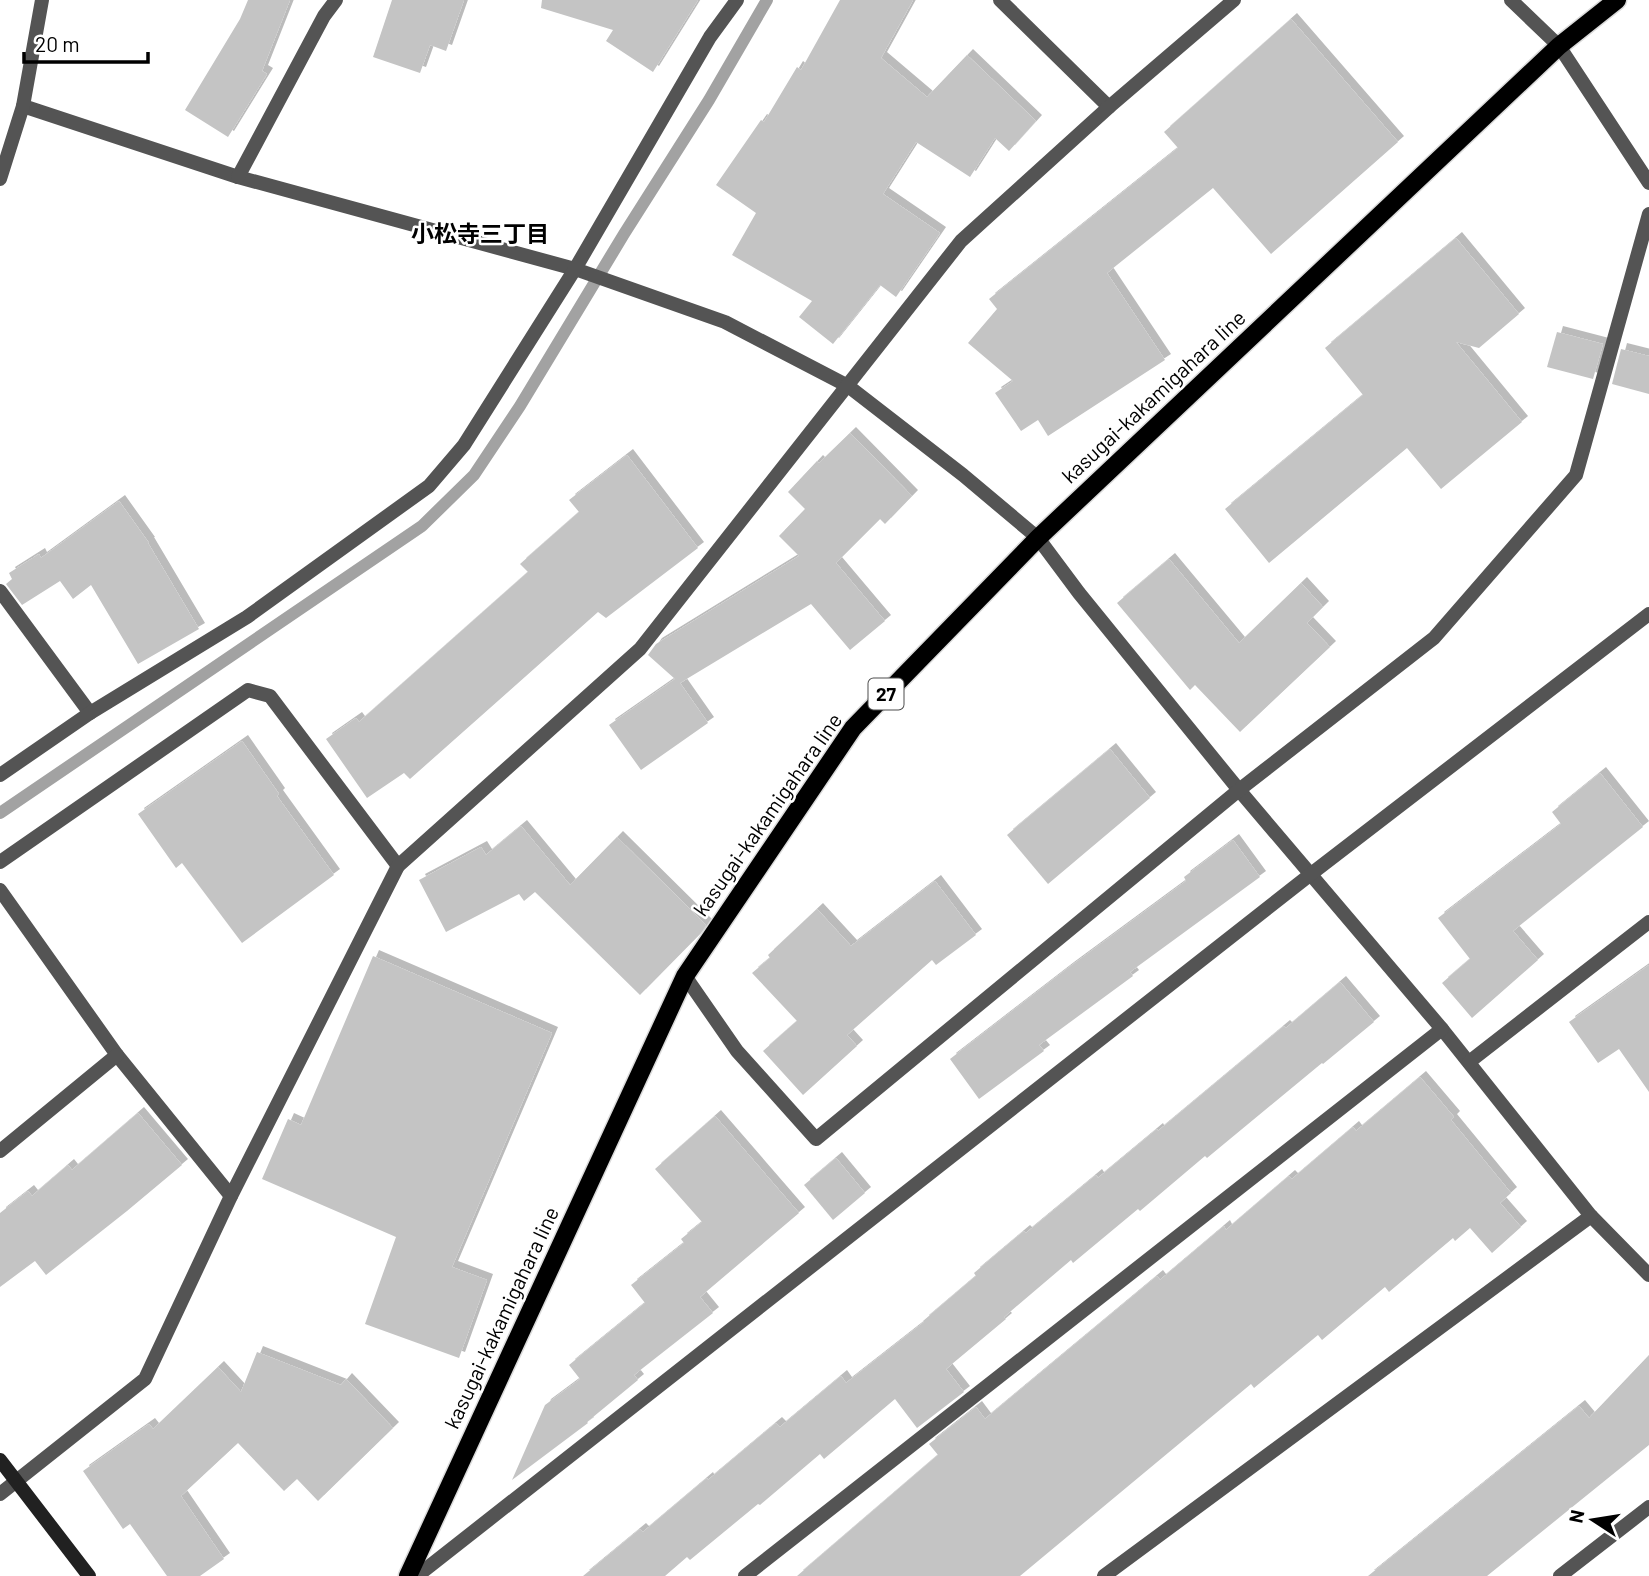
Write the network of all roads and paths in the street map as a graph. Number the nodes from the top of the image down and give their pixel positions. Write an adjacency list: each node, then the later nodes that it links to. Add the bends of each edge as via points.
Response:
1 (42, 0): 9 (street)
2 (336, 0): 11 (street)
3 (737, 0): 15 (street, via 710,37)
4 (1000, 0): 10 (street)
5 (1234, 0): 10 (street)
6 (1511, 0): 8 (street)
7 (1617, 0): 8 (main road, kasugai-kakamigahara line / 27)
8 (1559, 46): 13 (street); 17 (main road, kasugai-kakamigahara line / 27)
9 (23, 106): 11 (street); 12 (street)
10 (1109, 107): 16 (street, via 961,241)
11 (238, 177): 15 (street)
12 (0, 179)
13 (1649, 183)
14 (1649, 214): 22 (street, via 1576,475 1434,638)
15 (575, 268): 16 (street, via 724,322); 20 (street, via 464,445 429,486 247,617)
16 (848, 386): 17 (street); 24 (street, via 640,649)
17 (1038, 538): 22 (street); 28 (main road, kasugai-kakamigahara line / 27, via 853,728)
18 (0, 591): 20 (street)
19 (1649, 614): 25 (street)
20 (90, 713): 21 (street)
21 (0, 775)
22 (1239, 790): 25 (street); 28 (street, via 816,1139 737,1051)
23 (0, 862): 24 (street, via 248,690 270,696)
24 (398, 866): 33 (street)
25 (1311, 874): 29 (street); 42 (street)
26 (0, 890): 30 (street)
27 (1649, 922): 31 (street)
28 (685, 976): 41 (main road, kasugai-kakamigahara line / 27)
29 (1442, 1029): 31 (street); 43 (street)
30 (117, 1055): 32 (street); 33 (street)
31 (1469, 1062): 34 (street)
32 (0, 1151)
33 (230, 1195): 37 (street, via 145,1379)
34 (1591, 1216): 35 (street); 44 (street)
35 (1649, 1275)
36 (0, 1460): 37 (street)
37 (17, 1481): 38 (street); 40 (street)
38 (0, 1494)
39 (1649, 1507): 45 (street)
40 (89, 1576)
41 (408, 1576)
42 (417, 1576)
43 (745, 1576)
44 (1104, 1576)
45 (1560, 1576)

